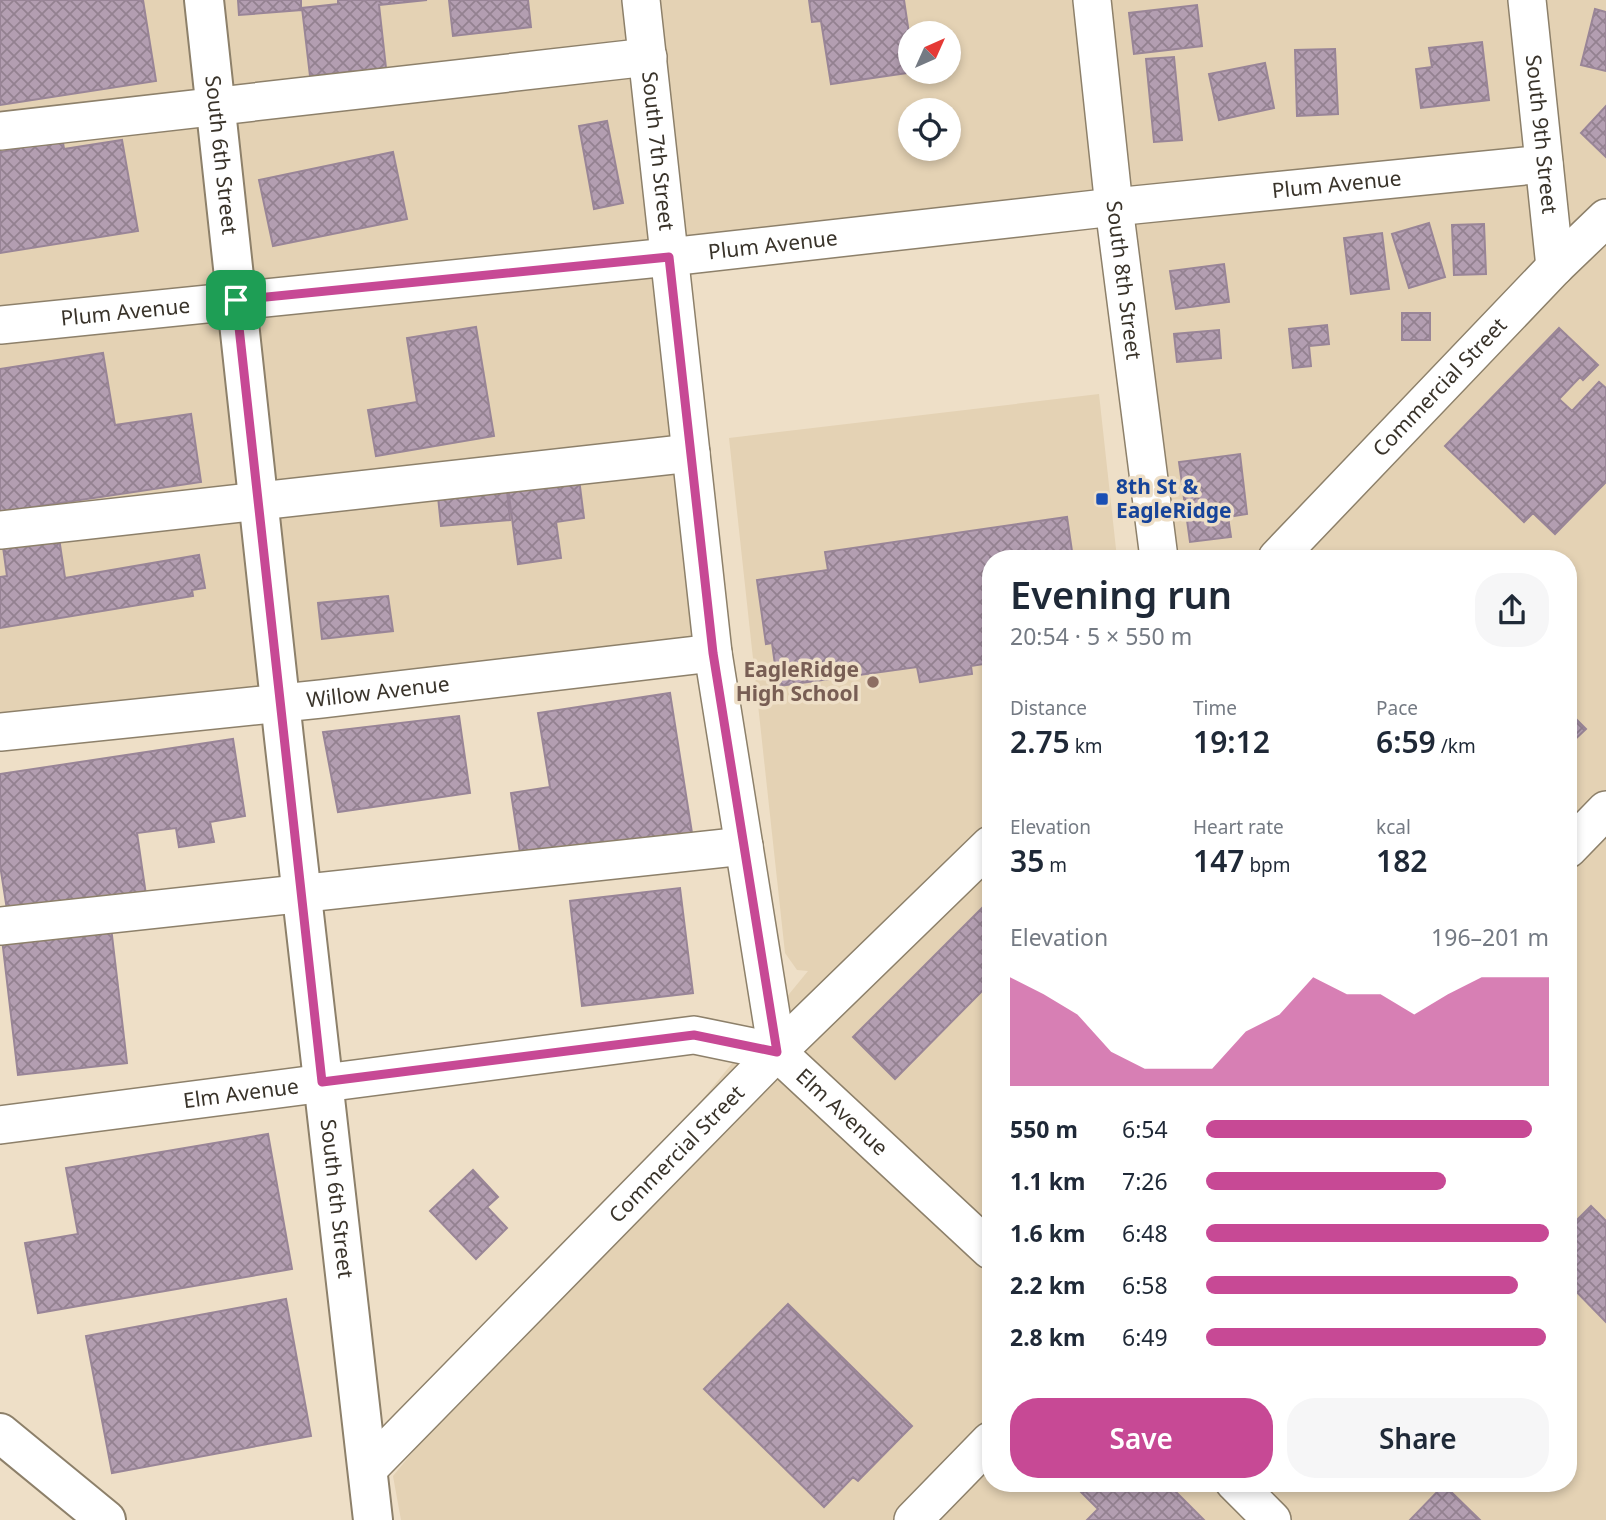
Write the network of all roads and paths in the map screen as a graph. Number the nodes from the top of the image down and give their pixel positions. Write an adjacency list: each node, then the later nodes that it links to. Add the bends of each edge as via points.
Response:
1 (204, 0): 6 (main road, South 6th Street)
2 (641, 0): 5 (street, South 7th Street)
3 (1092, 0): 9 (street, South 8th Street)
4 (1527, 0): 8 (street, South 9th Street)
5 (648, 57): 6 (street); 11 (street, South 7th Street)
6 (216, 106): 7 (street); 13 (main road, South 6th Street)
7 (0, 131)
8 (1544, 164): 9 (street, Plum Avenue); 12 (street, South 9th Street)
9 (1114, 207): 11 (street, Plum Avenue); 18 (street, South 8th Street)
10 (1606, 218): 12 (street, Commercial Street)
11 (669, 257): 13 (street, Plum Avenue); 15 (street, South 7th Street)
12 (1555, 267): 19 (street, Commercial Street)
13 (236, 300): 14 (street, Plum Avenue); 16 (main road, South 6th Street)
14 (0, 325)
15 (691, 453): 16 (street); 20 (street, South 7th Street)
16 (258, 502): 17 (street); 21 (main road, South 6th Street)
17 (0, 530)
18 (1158, 550)
19 (1285, 550)
20 (713, 653): 21 (street, Willow Avenue); 25 (street, South 7th Street)
21 (280, 703): 22 (street, Willow Avenue); 27 (main road, South 6th Street)
22 (0, 733)
23 (1606, 810): 24 (street)
24 (1577, 840)
25 (744, 846): 27 (street); 29 (street, South 7th Street)
26 (982, 853): 29 (street, Commercial Street)
27 (302, 894): 28 (street); 30 (main road, South 6th Street)
28 (0, 926)
29 (777, 1052): 30 (street, Elm Avenue, via 694,1035); 32 (street, Elm Avenue); 35 (street, Commercial Street)
30 (322, 1082): 31 (street, Elm Avenue); 35 (main road, South 6th Street)
31 (0, 1125)
32 (982, 1243)
33 (0, 1433): 37 (main road)
34 (982, 1449): 39 (street)
35 (368, 1469): 38 (main road, South 6th Street)
36 (1244, 1492): 40 (street)
37 (106, 1520)
38 (373, 1520)
39 (913, 1520)
40 (1272, 1520)

